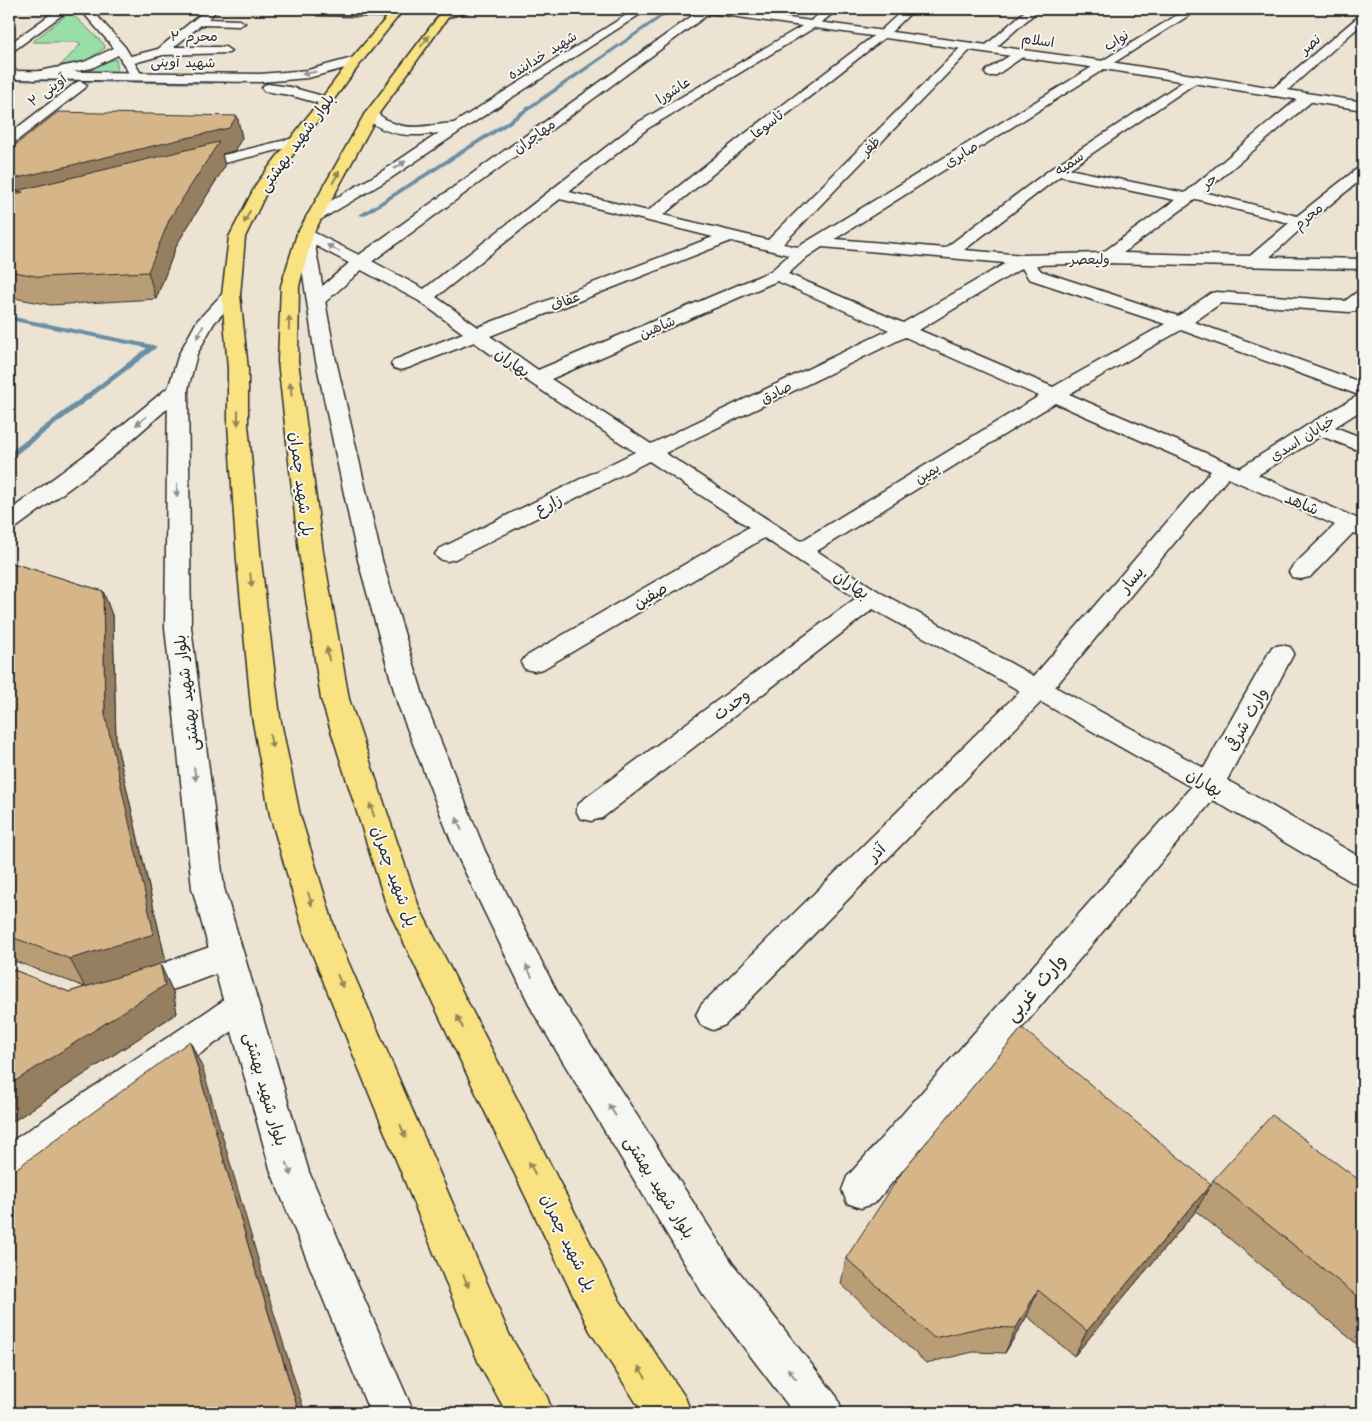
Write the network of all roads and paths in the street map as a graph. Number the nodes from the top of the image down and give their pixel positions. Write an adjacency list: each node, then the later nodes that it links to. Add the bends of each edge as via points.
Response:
1 (65, 9): 20 (street)
2 (85, 9): 21 (street)
3 (467, 9): 11 (street)
4 (643, 9): 41 (street, شهید خدابنده)
5 (706, 9): 15 (street, اسلام); 59 (street, مهاجران)
6 (832, 9): 15 (street, عاشورا)
7 (910, 9): 17 (street, تاسوعا)
8 (1194, 9): 27 (street, نواب)
9 (210, 11): 16 (street); 16 (street, via 239,22)
10 (397, 11): 13 (street); 26 (main road, بلوار شهید بهشتی)
11 (447, 12): 40 (main road, one-way to 11)
12 (1030, 12): 19 (street)
13 (321, 13)
14 (1363, 18): 36 (street, نصر)
15 (813, 24): 17 (street, اسلام); 47 (street, عاشورا, via 642,126)
16 (193, 26): 22 (street)
17 (884, 33): 18 (street, اسلام); 49 (street, تاسوعا)
18 (969, 45): 19 (street, اسلام); 54 (street, ظفر)
19 (988, 48): 24 (street, اسلام)
20 (9, 50)
21 (121, 50): 25 (street); 30 (street, via 88,65)
22 (162, 51): 23 (street, محرم ۲); 25 (street)
23 (225, 51)
24 (1020, 53): 27 (street, اسلام); 28 (street)
25 (127, 61): 31 (street)
26 (356, 61): 33 (street, شهید آوینی, one-way to 33); 38 (main road, بلوار شهید بهشتی)
27 (1104, 65): 32 (street, اسلام); 53 (street, صابری)
28 (991, 73)
29 (9, 75): 30 (street, شهید آوینی)
30 (34, 76): 31 (street, شهید آوینی)
31 (137, 77): 33 (street, شهید آوینی)
32 (1193, 79): 36 (street, اسلام); 44 (street, سمیه)
33 (255, 83): 35 (street, شهید آوینی); 38 (street, شهید آوینی)
34 (9, 84): 35 (street, شهید آوینی)
35 (81, 85): 42 (street, ۲ آوینی)
36 (1276, 93): 37 (street, اسلام)
37 (1307, 98): 39 (street, اسلام); 48 (street, حر)
38 (326, 101): 43 (main road, بلوار شهید بهشتی)
39 (1363, 106)
40 (370, 115): 41 (street, via 389,129 423,132); 51 (main road, one-way to 40)
41 (457, 127): 51 (street, شهید خدابنده, one-way to 41)
42 (9, 140)
43 (294, 142): 46 (street); 63 (main road, بلوار شهید بهشتی, one-way to 63, via 262,186 237,237)
44 (1057, 171): 48 (street); 55 (street, سمیه)
45 (1363, 171): 50 (street, محرم)
46 (168, 173)
47 (557, 194): 49 (street); 65 (street, عاشورا)
48 (1191, 196): 50 (street); 57 (street, حر)
49 (652, 216): 52 (street)
50 (1300, 221): 60 (street, محرم)
51 (310, 225): 59 (street, بهاران, one-way to 51); 66 (street, بلوار شهید بهشتی); 102 (main road, پل شهید چمران, one-way to 51, via 606,1316 403,907 336,699 311,552 288,361 290,286)
52 (729, 236): 54 (street); 69 (street, عفاف)
53 (818, 242): 55 (street, ولیعصر); 56 (street, صابری)
54 (772, 246): 56 (street)
55 (949, 252): 58 (street, ولیعصر)
56 (801, 253): 62 (street, شاهین)
57 (1106, 258): 58 (street, ولیعصر); 60 (street, ولیعصر)
58 (1024, 260): 67 (street, via 1035,276); 68 (street, صادق)
59 (360, 262): 65 (street, بهاران); 66 (street, مهاجران)
60 (1254, 262): 61 (street, ولیعصر)
61 (1363, 264)
62 (777, 275): 68 (street, شاهد); 71 (street, شاهین)
63 (231, 295): 72 (street, بلوار شهید بهشتی, one-way to 72, via 206,320 188,354); 101 (main road, one-way to 101, via 250,570 266,716 286,815 321,936 495,1351)
64 (1363, 296): 67 (street, یمین, via 1349,308 1217,297)
65 (425, 297): 69 (street, بهاران)
66 (317, 300): 99 (street, بلوار شهید بهشتی, one-way to 66, via 718,1279 545,1002 470,851 412,706 370,560 325,356)
67 (1180, 323): 73 (street); 74 (street, یمین)
68 (903, 331): 74 (street, شاهد); 78 (street, صادق)
69 (476, 336): 70 (street, عفاف); 71 (street, بهاران)
70 (401, 364)
71 (536, 378): 78 (street, بهاران)
72 (178, 389): 80 (street, one-way to 80, via 104,452); 93 (street, بلوار شهید بهشتی, one-way to 93, via 178,627 208,888)
73 (1363, 390)
74 (1052, 396): 79 (street, شاهد); 83 (street, یمین)
75 (1363, 400): 76 (street, خیابان اسدی)
76 (1318, 427): 77 (street); 79 (street, خیابان اسدی)
77 (1363, 446)
78 (649, 453): 82 (street, بهاران); 84 (street, زارع)
79 (1232, 473): 81 (street, شاهد); 89 (street, یسار)
80 (9, 522)
81 (1356, 526): 85 (street)
82 (766, 528): 83 (street, بهاران); 88 (street, صفین)
83 (802, 551): 86 (street, بهاران)
84 (447, 554)
85 (1301, 572)
86 (872, 598): 89 (street, بهاران); 91 (street, وحدت)
87 (1282, 653): 90 (street, وارث شرقی)
88 (534, 663)
89 (1038, 689): 90 (street, بهاران); 96 (street, آذر)
90 (1210, 784): 92 (street, بهاران); 98 (street, وارث غربی)
91 (591, 810)
92 (1363, 874)
93 (228, 955): 94 (street); 95 (street, بلوار شهید بهشتی)
94 (101, 999)
95 (242, 1006): 97 (street); 100 (street, بلوار شهید بهشتی, one-way to 100, via 290,1172)
96 (713, 1015)
97 (9, 1165)
98 (861, 1190)
99 (822, 1412)
100 (392, 1413)
101 (531, 1413)
102 (669, 1413)

